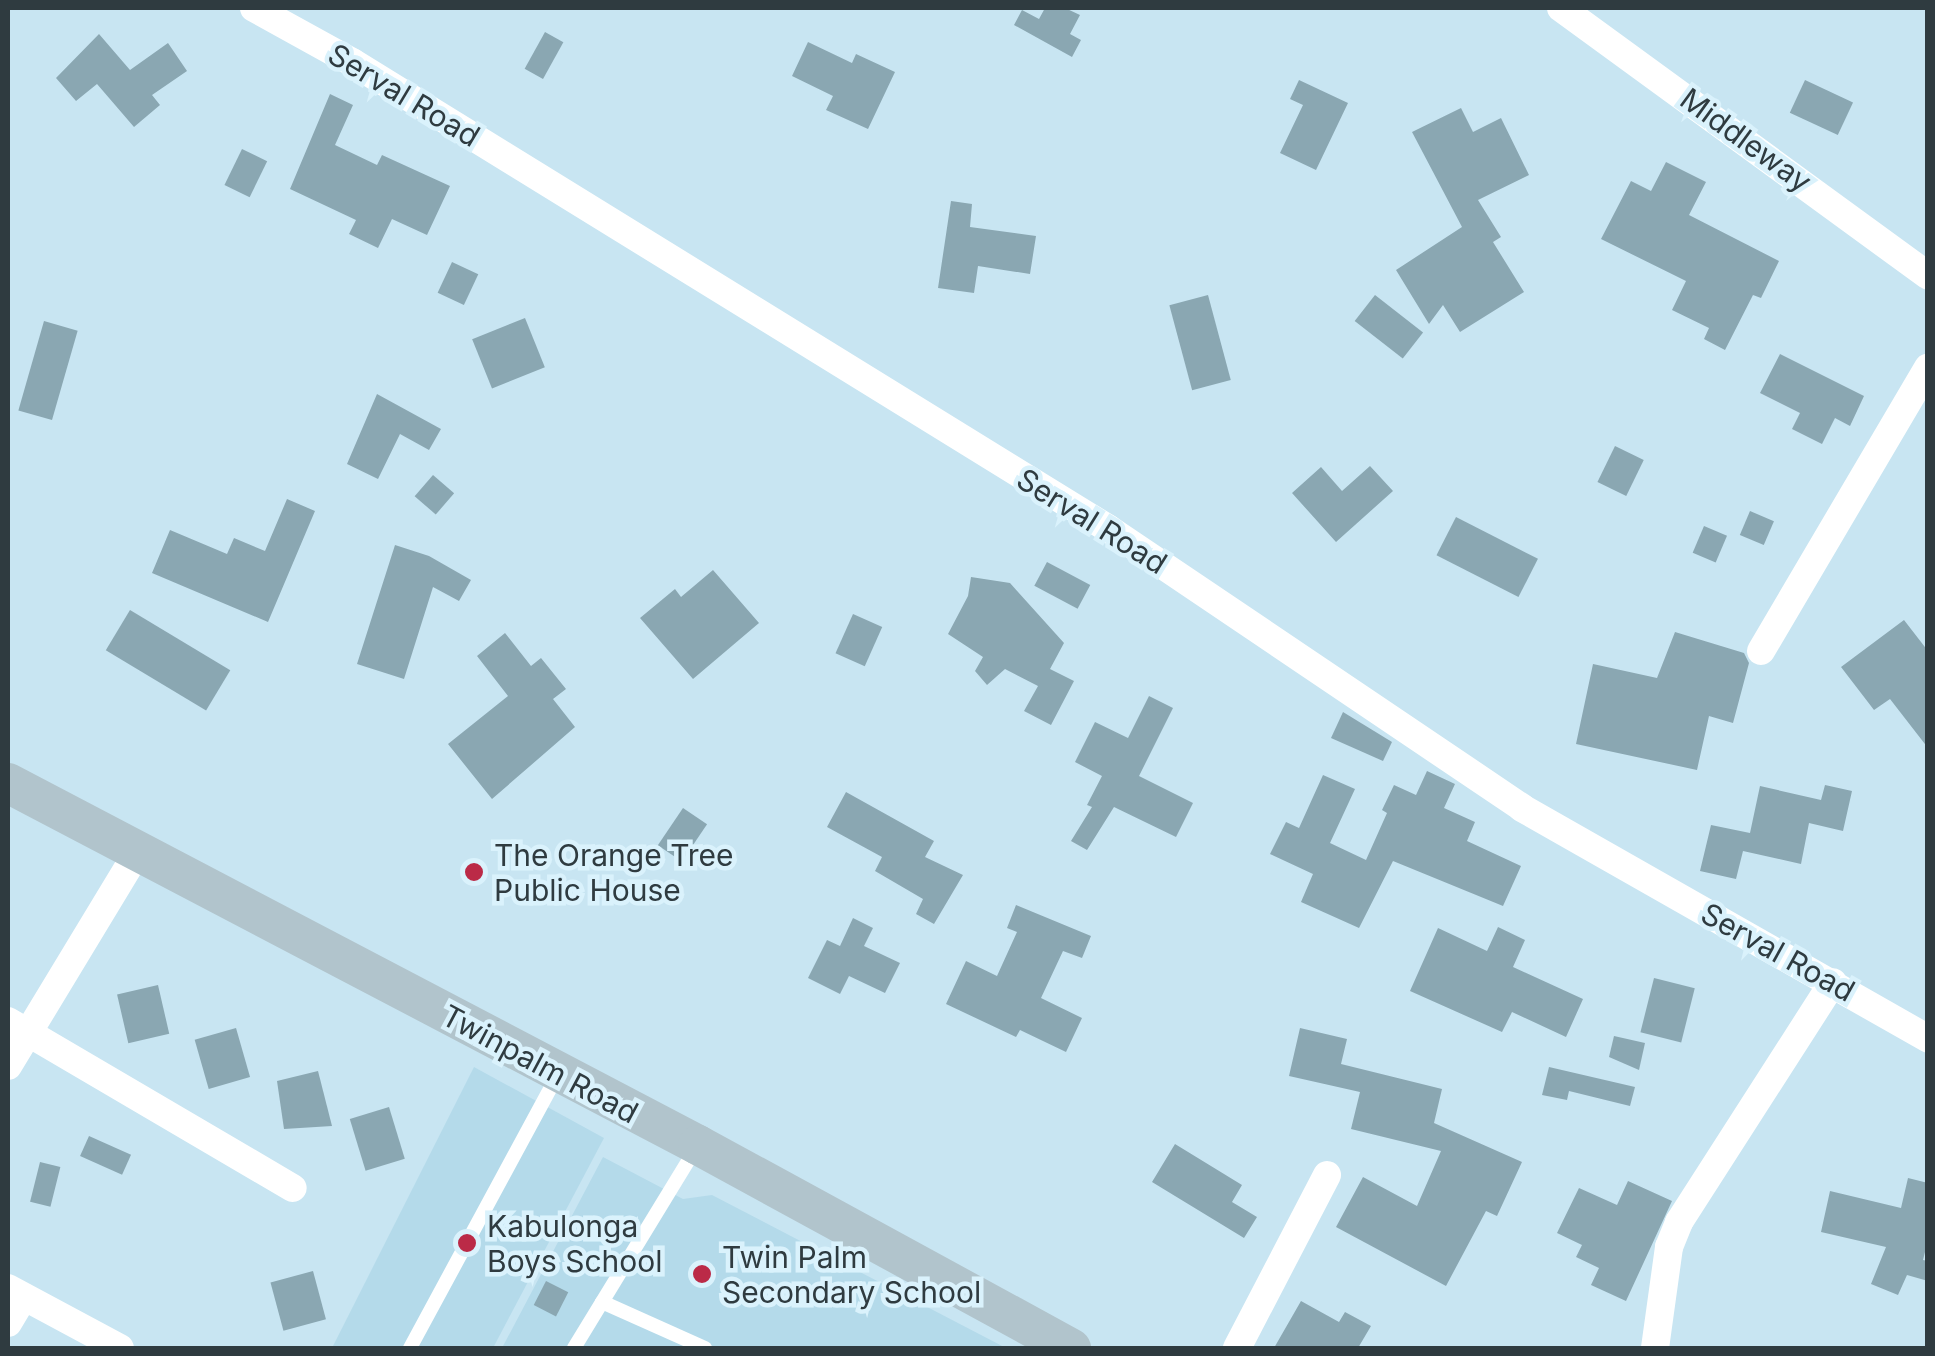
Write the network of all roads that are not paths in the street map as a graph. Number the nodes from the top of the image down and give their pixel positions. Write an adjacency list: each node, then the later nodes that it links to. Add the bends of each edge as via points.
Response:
1 (254, 8): 8 (street, Serval Road, via 1109,530 1522,808)
2 (1561, 8): 3 (street, Middleway)
3 (1928, 276)
4 (1928, 368): 5 (street)
5 (1761, 651)
6 (8, 782): 7 (main road, Twinpalm Road)
7 (138, 851): 9 (street); 12 (main road, Twinpalm Road)
8 (1833, 982): 10 (street, Serval Road); 25 (street, via 1679,1222 1669,1247)
9 (18, 1027): 11 (street); 15 (street)
10 (1928, 1039)
11 (8, 1066)
12 (558, 1073): 13 (main road, Twinpalm Road); 20 (lane)
13 (698, 1145): 17 (lane); 23 (main road, Twinpalm Road)
14 (1327, 1176): 24 (street)
15 (293, 1188)
16 (15, 1293): 18 (street); 19 (street)
17 (602, 1302): 21 (lane); 22 (lane)
18 (8, 1323)
19 (120, 1348)
20 (410, 1348)
21 (574, 1348)
22 (705, 1348)
23 (1071, 1348)
24 (1236, 1348)
25 (1655, 1348)

